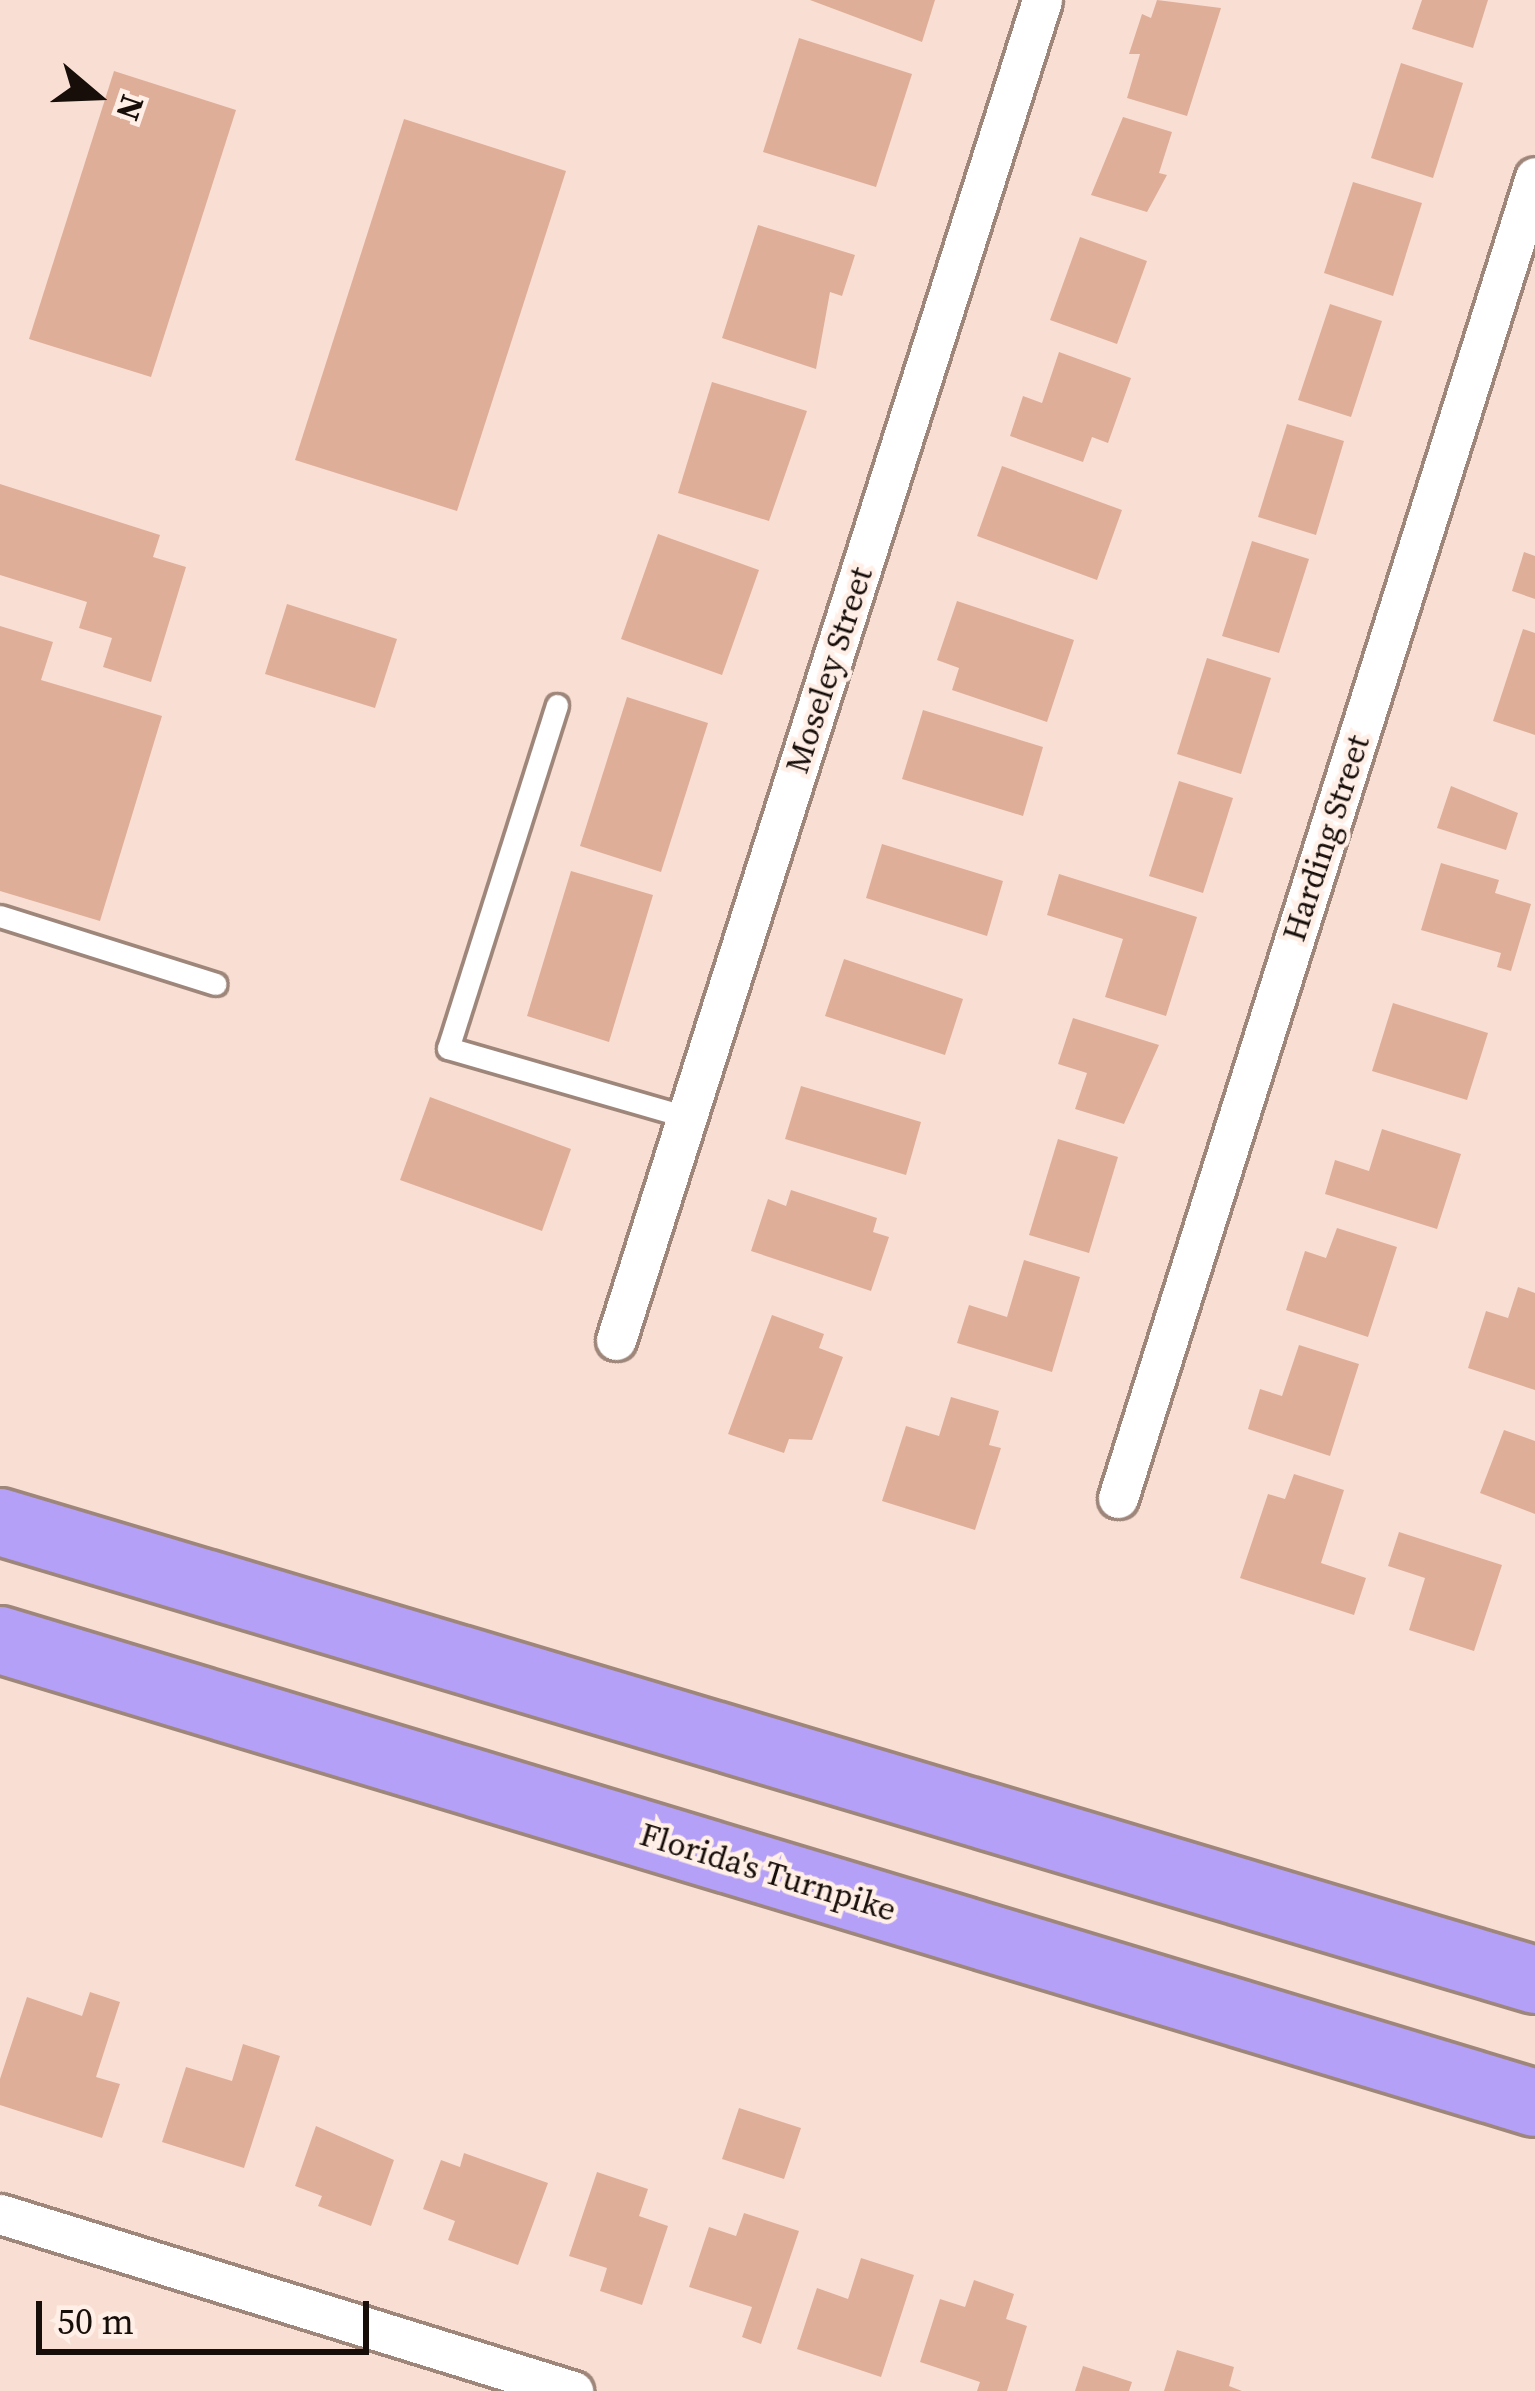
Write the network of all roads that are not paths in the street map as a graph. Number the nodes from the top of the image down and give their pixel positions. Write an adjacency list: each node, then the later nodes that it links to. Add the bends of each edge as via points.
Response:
1 (1042, 0): 6 (street, Moseley Street)
2 (1535, 177): 8 (street, Harding Street)
3 (556, 705): 6 (lane, via 448,1048)
4 (0, 916): 5 (lane)
5 (216, 984)
6 (687, 1117): 7 (street, Moseley Street)
7 (616, 1340)
8 (1118, 1498)
9 (0, 1522): 11 (highway)
10 (0, 1640): 12 (highway, Florida's Turnpike)
11 (1535, 1980)
12 (1535, 2103)
13 (0, 2215): 14 (street)
14 (573, 2391)

